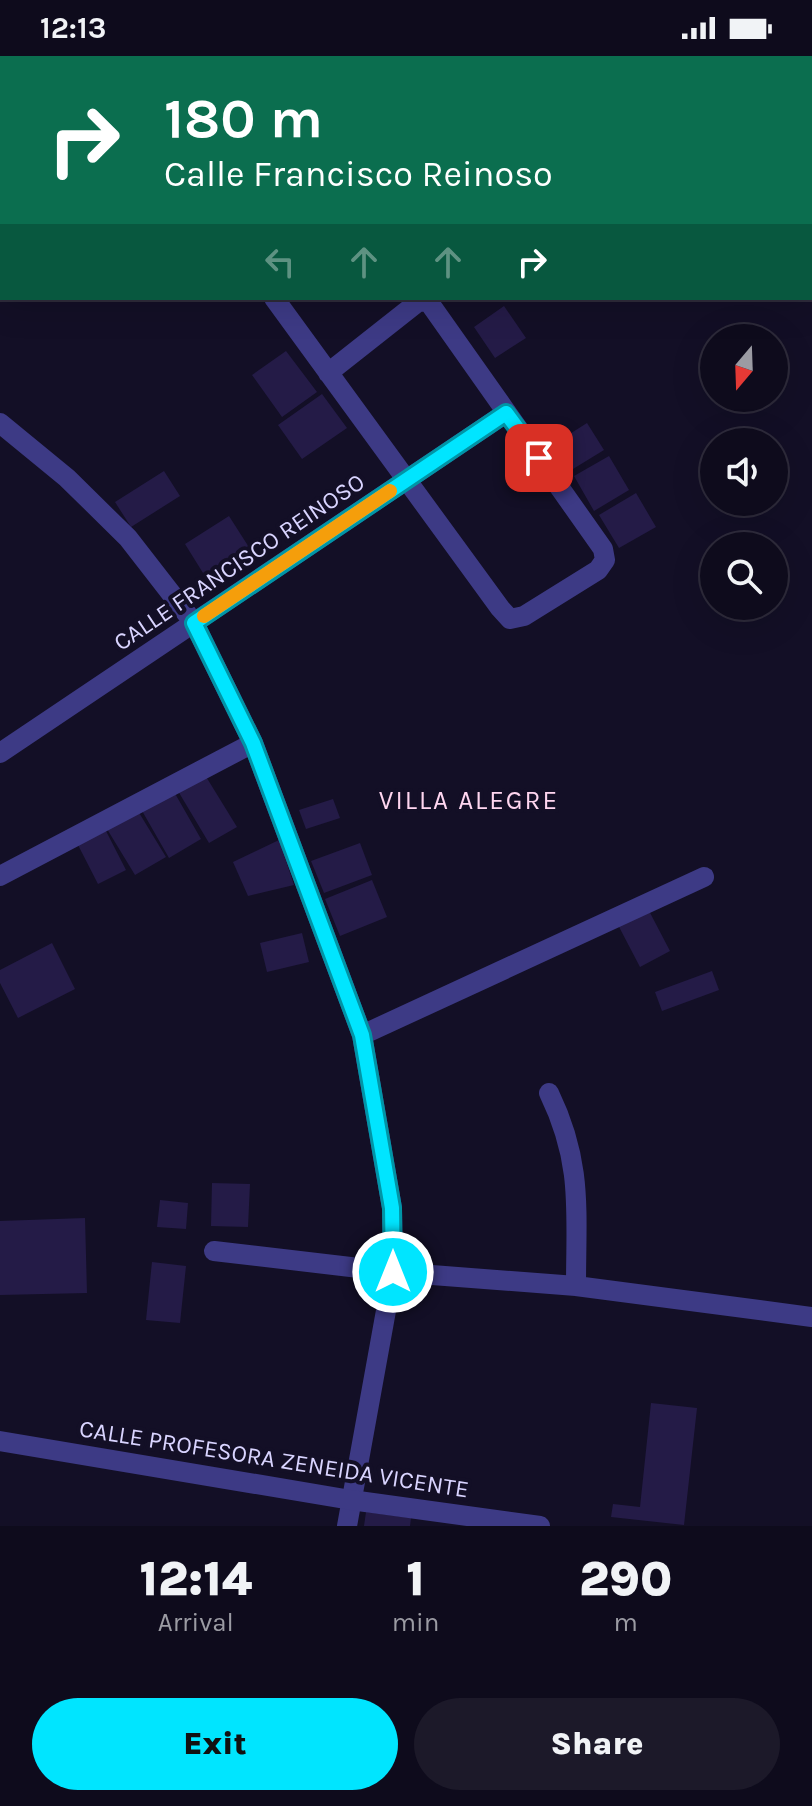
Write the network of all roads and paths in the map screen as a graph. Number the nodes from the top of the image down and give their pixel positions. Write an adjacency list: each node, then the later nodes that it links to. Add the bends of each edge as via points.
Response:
1 (275, 300): 2 (street)
2 (328, 373): 3 (street, via 418,302 428,301); 5 (street)
3 (506, 413): 5 (street, CALLE FRANCISCO REINOSO); 5 (street, via 603,549 605,560 598,570 524,616 510,619)
4 (0, 423): 6 (street, via 128,538)
5 (406, 480): 6 (street, CALLE FRANCISCO REINOSO)
6 (194, 623): 7 (street); 8 (street, CALLE FRANCISCO REINOSO)
7 (253, 743): 9 (street); 11 (street)
8 (0, 753)
9 (0, 876)
10 (704, 877): 11 (street)
11 (362, 1035): 14 (street, via 392,1208)
12 (549, 1093): 15 (street, via 567,1130 575,1169)
13 (214, 1251): 14 (street)
14 (393, 1272): 15 (street); 18 (street)
15 (576, 1286): 16 (street)
16 (812, 1317)
17 (0, 1441): 18 (street, CALLE PROFESORA ZENEIDA VICENTE)
18 (351, 1500): 19 (street); 20 (street, CALLE PROFESORA ZENEIDA VICENTE)
19 (347, 1526)
20 (540, 1526)

